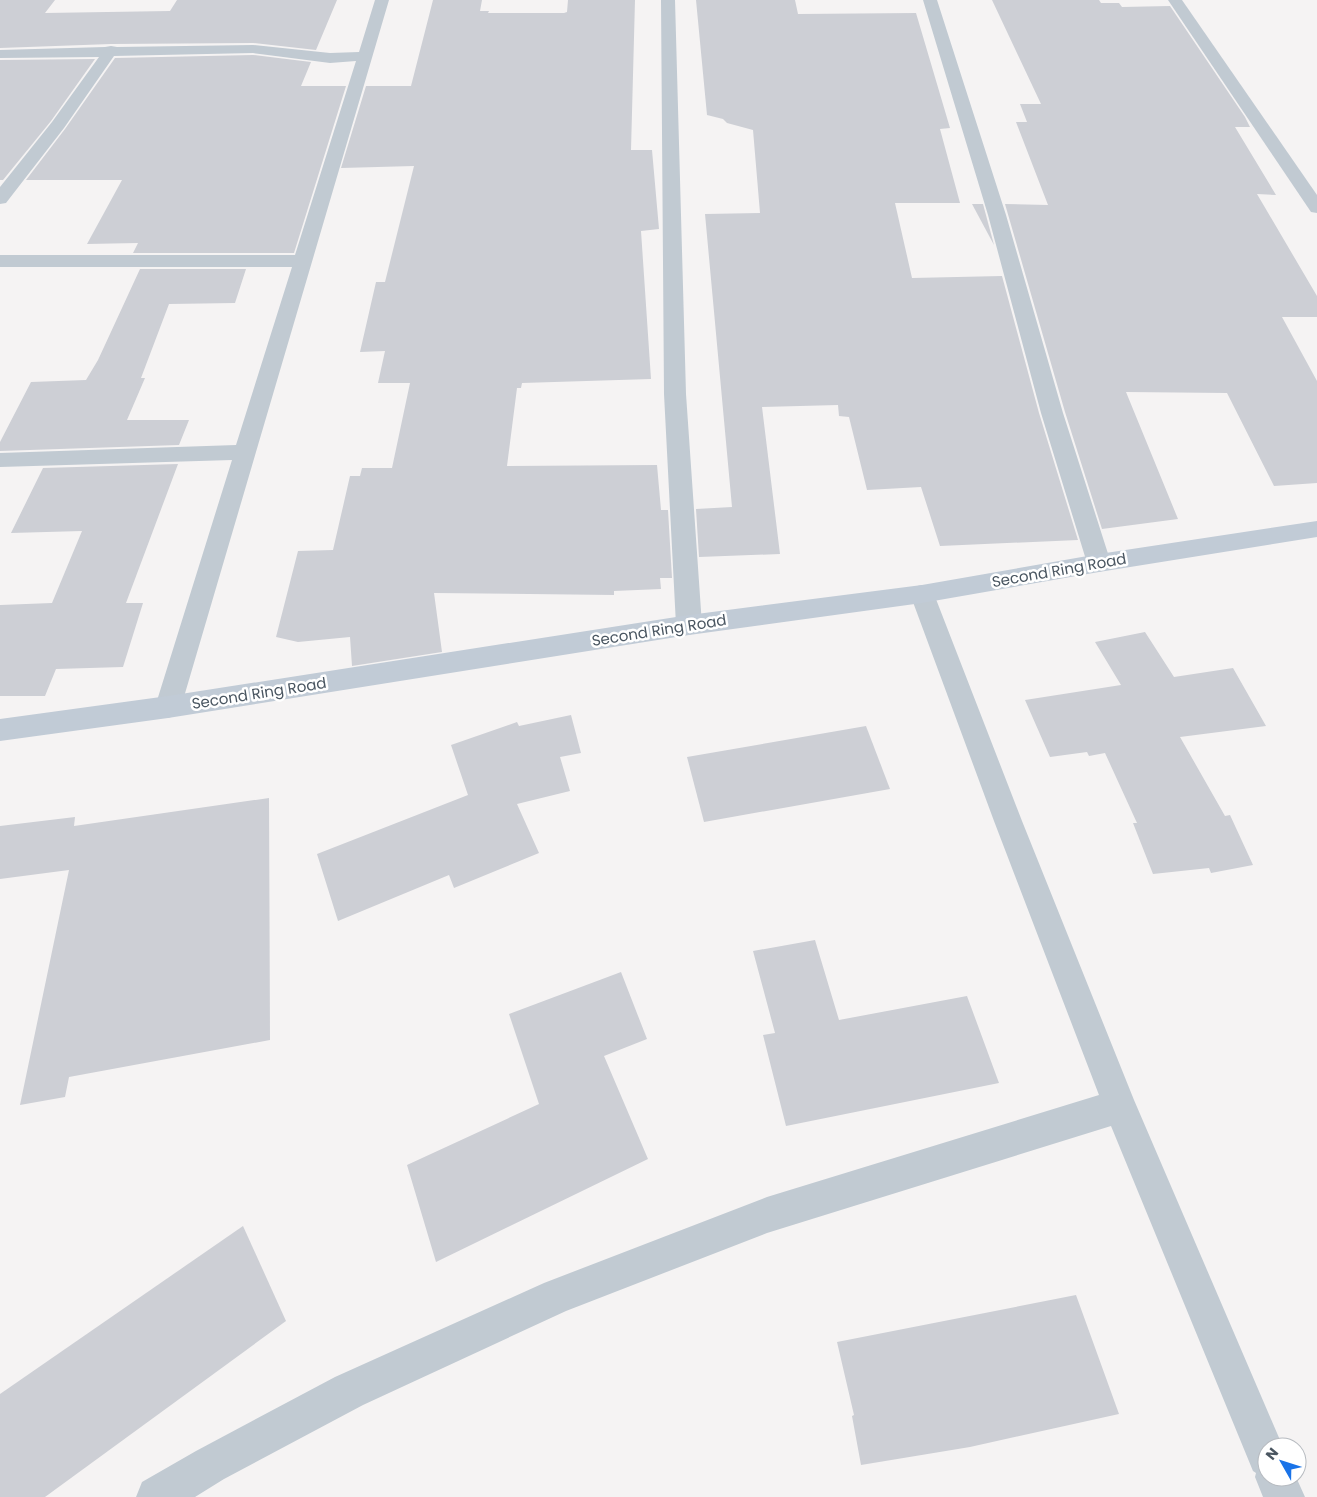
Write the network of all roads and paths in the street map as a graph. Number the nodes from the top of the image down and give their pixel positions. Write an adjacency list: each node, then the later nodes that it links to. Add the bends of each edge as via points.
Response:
1 (382, 0): 7 (street)
2 (668, 0): 17 (street, via 675,394)
3 (930, 0): 15 (street)
4 (1176, 0): 9 (street)
5 (111, 50): 6 (street); 7 (street, via 253,49 324,57); 8 (street)
6 (0, 54)
7 (364, 56): 11 (street)
8 (0, 199)
9 (1317, 208)
10 (0, 261): 11 (street)
11 (303, 261): 12 (street)
12 (245, 452): 13 (street); 18 (street)
13 (0, 460)
14 (1317, 529): 15 (main road, Second Ring Road)
15 (1099, 562): 16 (main road, Second Ring Road)
16 (922, 594): 17 (main road, Second Ring Road); 20 (street)
17 (689, 624): 18 (main road, Second Ring Road)
18 (168, 708): 19 (main road, Second Ring Road)
19 (0, 730)
20 (1120, 1106): 21 (street); 22 (street, via 767,1215 557,1296 349,1391)
21 (1259, 1437)
22 (157, 1497)

